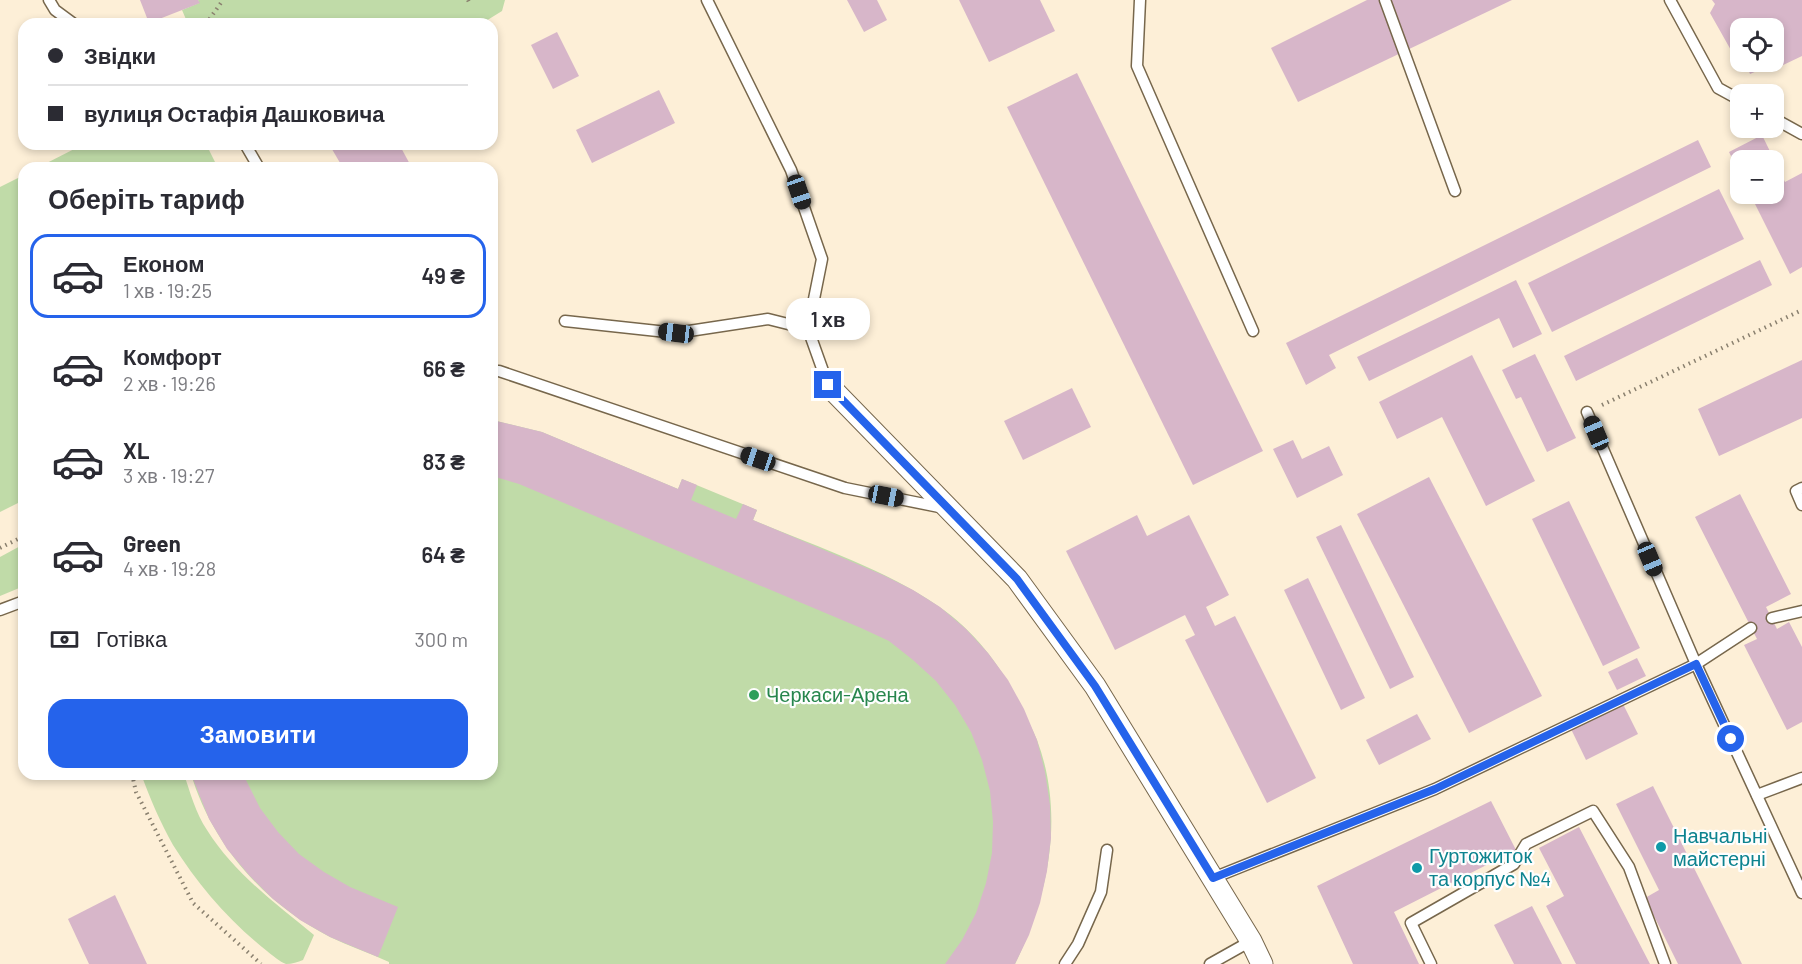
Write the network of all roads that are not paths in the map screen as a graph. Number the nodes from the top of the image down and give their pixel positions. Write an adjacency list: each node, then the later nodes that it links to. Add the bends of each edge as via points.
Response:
1 (49, 0): 6 (lane)
2 (707, 0): 12 (lane, via 791,170 822,259)
3 (1140, 0): 13 (lane, via 1137,66)
4 (1385, 0): 10 (lane)
5 (1670, 0): 7 (lane, via 1718,88)
6 (66, 18)
7 (1730, 95)
8 (1784, 124): 9 (lane)
9 (1802, 134)
10 (1455, 191)
11 (565, 321): 12 (lane, via 676,333 768,319)
12 (808, 329): 15 (lane)
13 (1252, 331)
14 (498, 371): 19 (lane, via 845,488)
15 (828, 385): 19 (street)
16 (1587, 412): 25 (lane)
17 (1802, 488): 18 (lane, via 1796,491)
18 (1802, 505)
19 (949, 509): 29 (street, via 1017,579 1095,686)
20 (18, 603): 21 (lane)
21 (0, 610)
22 (1802, 611): 23 (lane)
23 (1772, 618)
24 (1752, 628): 25 (lane)
25 (1696, 664): 27 (lane); 29 (lane, via 1435,789)
26 (1802, 778): 27 (lane)
27 (1757, 795): 30 (lane)
28 (1107, 850): 32 (lane, via 1101,891)
29 (1213, 878): 31 (street)
30 (1802, 893)
31 (1251, 941): 33 (lane); 34 (street)
32 (1065, 964)
33 (1210, 964)
34 (1262, 964)
35 (1431, 964): 36 (lane, via 1411,923 1514,864 1526,844 1593,811 1629,867)
36 (1665, 964)

